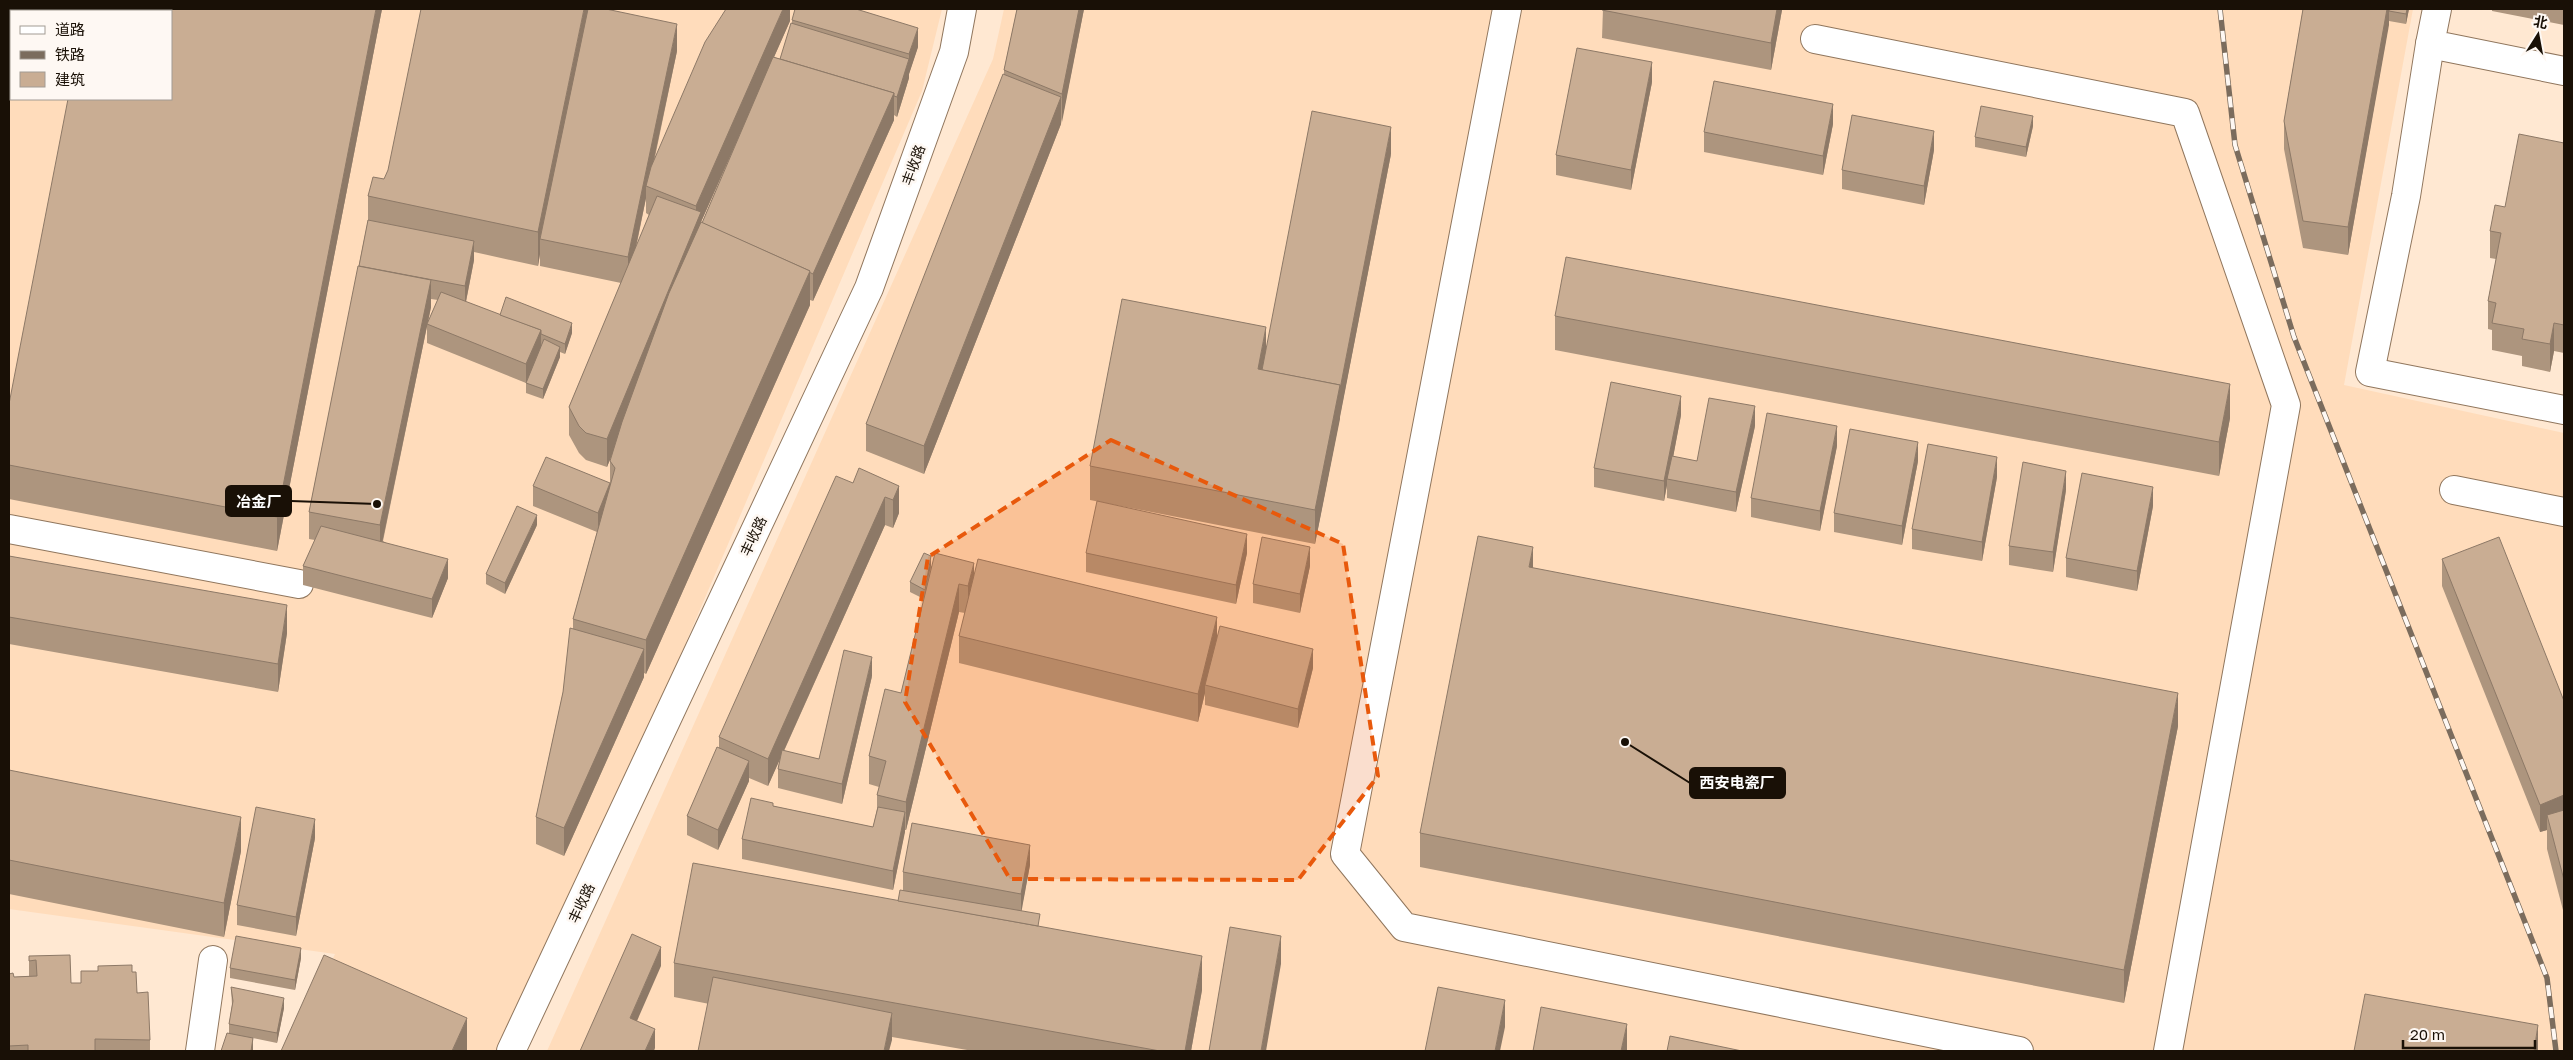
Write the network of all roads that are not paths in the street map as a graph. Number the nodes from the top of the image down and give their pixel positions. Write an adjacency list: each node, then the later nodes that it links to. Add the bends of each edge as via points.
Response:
1 (962, 9): 14 (street, 丰收路, via 954,52 869,288)
2 (1507, 9): 15 (street, via 1345,854 1404,927)
3 (2438, 9): 5 (street)
4 (1815, 39): 16 (street, via 2185,113 2286,405)
5 (2430, 44): 6 (street); 7 (street, via 2406,196 2370,372)
6 (2564, 71)
7 (2564, 410)
8 (2454, 490): 9 (street)
9 (2564, 512)
10 (9, 529): 11 (street)
11 (299, 584)
12 (213, 960): 13 (street)
13 (200, 1051)
14 (511, 1051)
15 (2019, 1051)
16 (2168, 1051)

